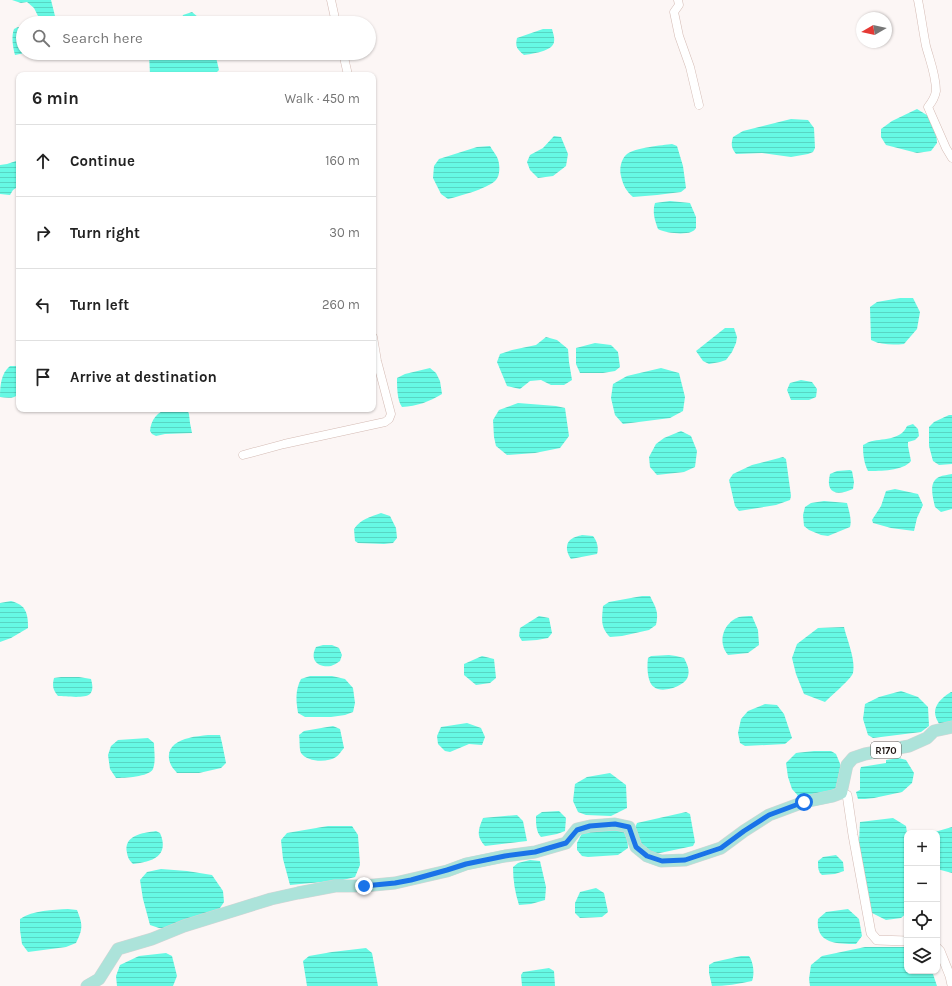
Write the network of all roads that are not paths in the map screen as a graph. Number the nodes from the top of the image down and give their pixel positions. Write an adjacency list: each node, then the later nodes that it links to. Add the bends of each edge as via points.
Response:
1 (331, 0): 4 (street)
2 (678, 0): 7 (street, via 679,5 674,12)
3 (918, 0): 8 (street, via 936,92 928,107)
4 (334, 16)
5 (345, 60): 6 (street)
6 (347, 72)
7 (699, 105)
8 (952, 158)
9 (376, 354): 10 (street, via 391,414 389,419)
10 (243, 455)
11 (952, 727): 12 (main road, R170, via 934,731 927,738 909,746 853,758 847,765)
12 (841, 793): 13 (street, via 846,795 848,800 871,933 877,940); 16 (main road, via 804,802 769,815 721,848 685,860 662,861 647,856 636,847 629,827 615,824 590,826 577,830 566,843 535,852 466,864 395,883 335,886 271,899 191,923 118,949 99,979)
13 (904, 941)
14 (940, 951): 15 (street)
15 (952, 985)
16 (87, 986)

